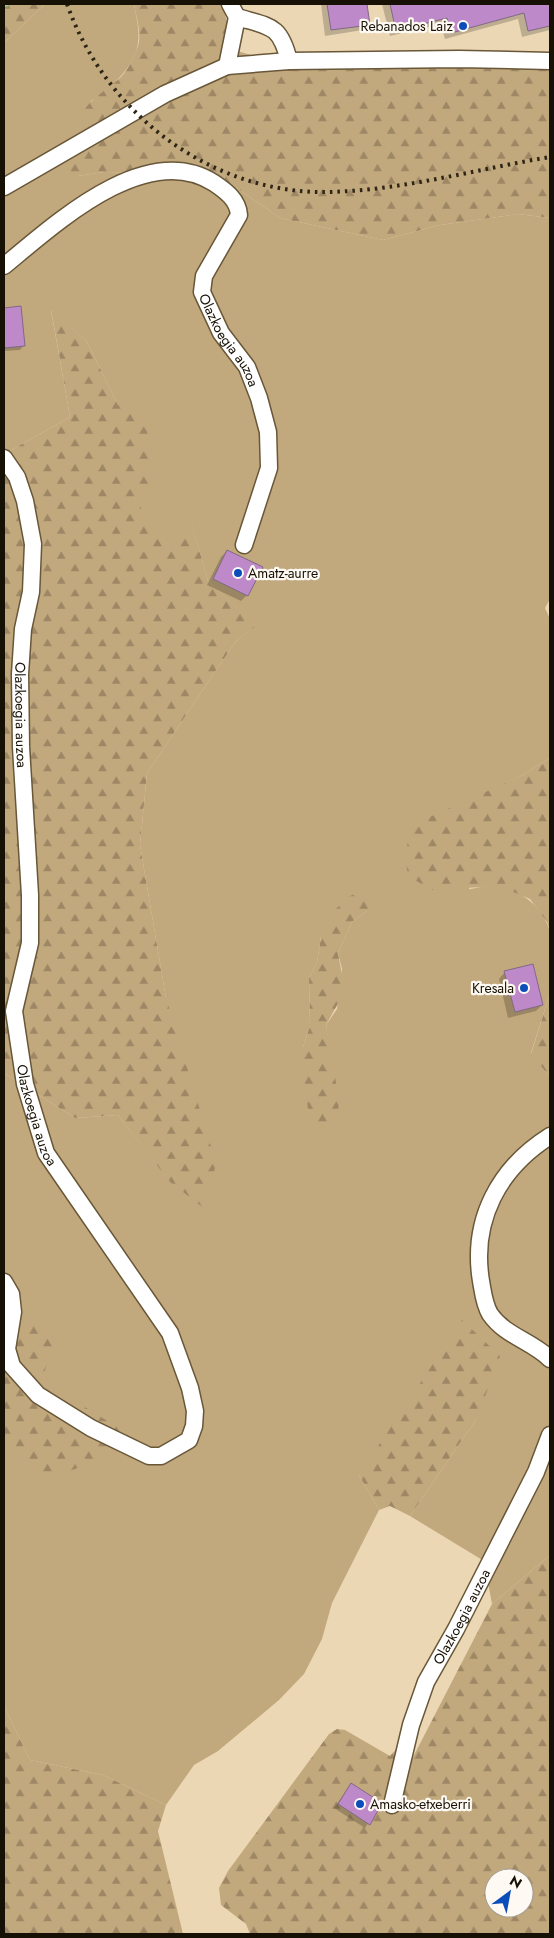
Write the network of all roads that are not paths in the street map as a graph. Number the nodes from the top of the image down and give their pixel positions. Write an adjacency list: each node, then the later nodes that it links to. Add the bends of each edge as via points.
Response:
1 (234, 10): 2 (street, via 274,28 284,42); 4 (street)
2 (289, 60): 3 (street); 4 (street)
3 (550, 61)
4 (227, 66): 5 (street, via 164,94)
5 (4, 187)
6 (4, 266): 8 (street, Olazkoegia auzoa, via 76,207 111,187 138,178 159,173 192,172 231,196 239,208 239,215 204,276 202,292 221,333 247,367 260,398 268,432 269,468)
7 (4, 458): 10 (street, Olazkoegia auzoa, via 17,477 25,501 32,544 31,592 23,629 20,674 20,747 30,943 14,1011 25,1084 46,1153 170,1333 182,1361 193,1404 194,1426 189,1440 161,1456 149,1456 91,1428 38,1395 12,1366 7,1349 14,1312 11,1294)
8 (244, 545)
9 (550, 1136): 11 (street, via 517,1161 488,1208 482,1225 479,1266 489,1313 513,1336)
10 (4, 1282)
11 (550, 1359)
12 (550, 1435): 13 (street, Olazkoegia auzoa, via 536,1472 426,1682 411,1725)
13 (392, 1804)

